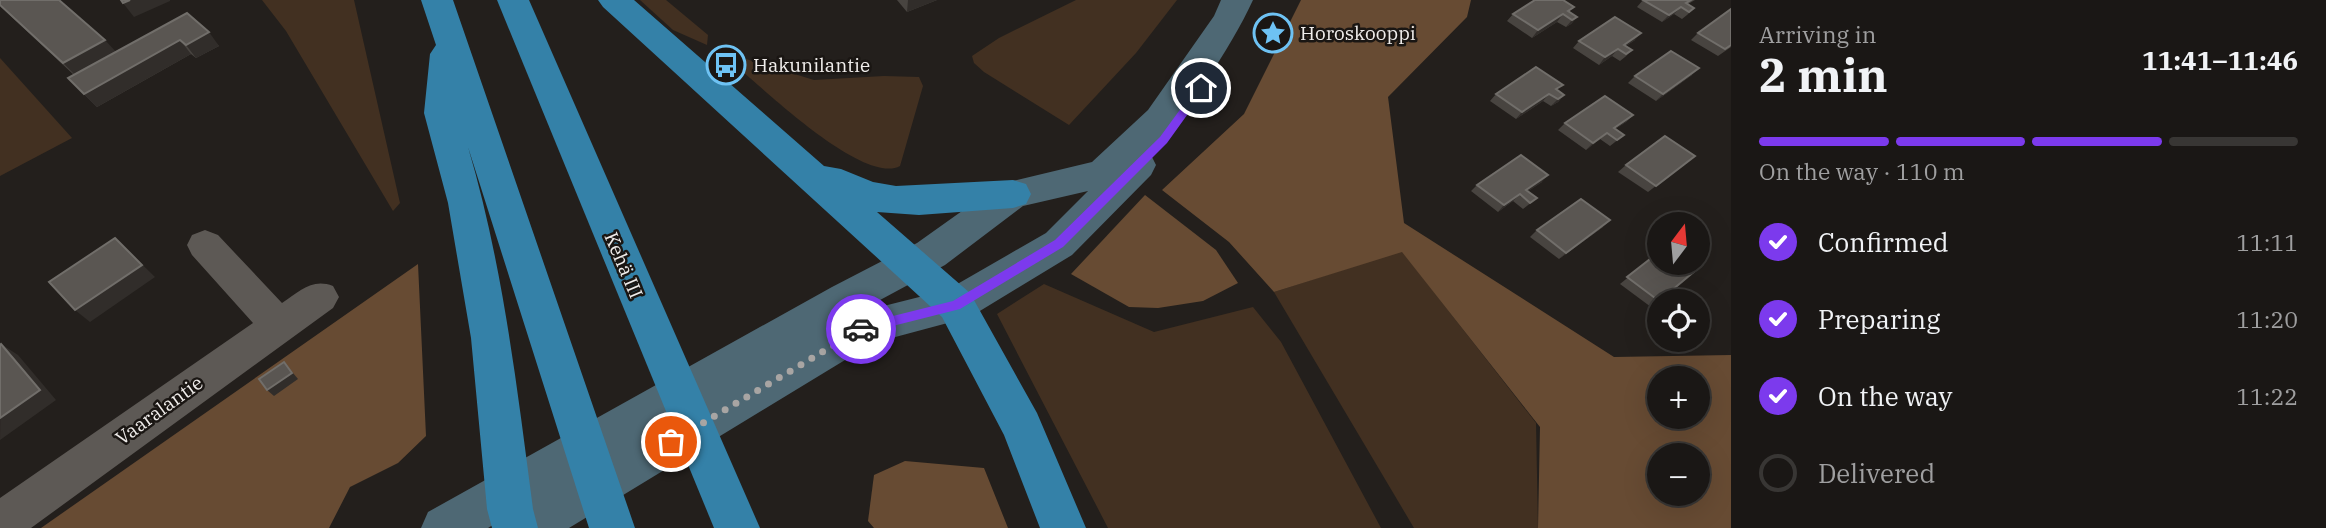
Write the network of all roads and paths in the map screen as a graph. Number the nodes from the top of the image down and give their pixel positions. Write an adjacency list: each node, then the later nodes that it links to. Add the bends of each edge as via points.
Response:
1 (437, 0): 6 (highway)
2 (513, 0): 20 (highway, Kehä III)
3 (614, 0): 7 (highway)
4 (1237, 0): 8 (main road, via 1160,119 1103,174)
5 (1255, 0): 12 (main road, via 1214,70 1163,140 1059,244)
6 (448, 38): 17 (highway, via 441,113 466,203 491,338); 19 (highway)
7 (793, 159): 8 (highway, via 845,190 877,198 922,203); 10 (highway)
8 (1013, 194): 10 (main road)
9 (205, 245): 14 (street)
10 (910, 267): 12 (highway); 13 (main road)
11 (320, 297): 14 (street, Vaaralantie)
12 (956, 305): 13 (main road); 21 (highway, via 1022,428)
13 (855, 314): 16 (main road); 18 (main road)
14 (278, 324): 15 (street, Vaaralantie)
15 (0, 524)
16 (444, 528)
17 (515, 528)
18 (527, 528)
19 (612, 528)
20 (737, 528)
21 (1063, 528)

